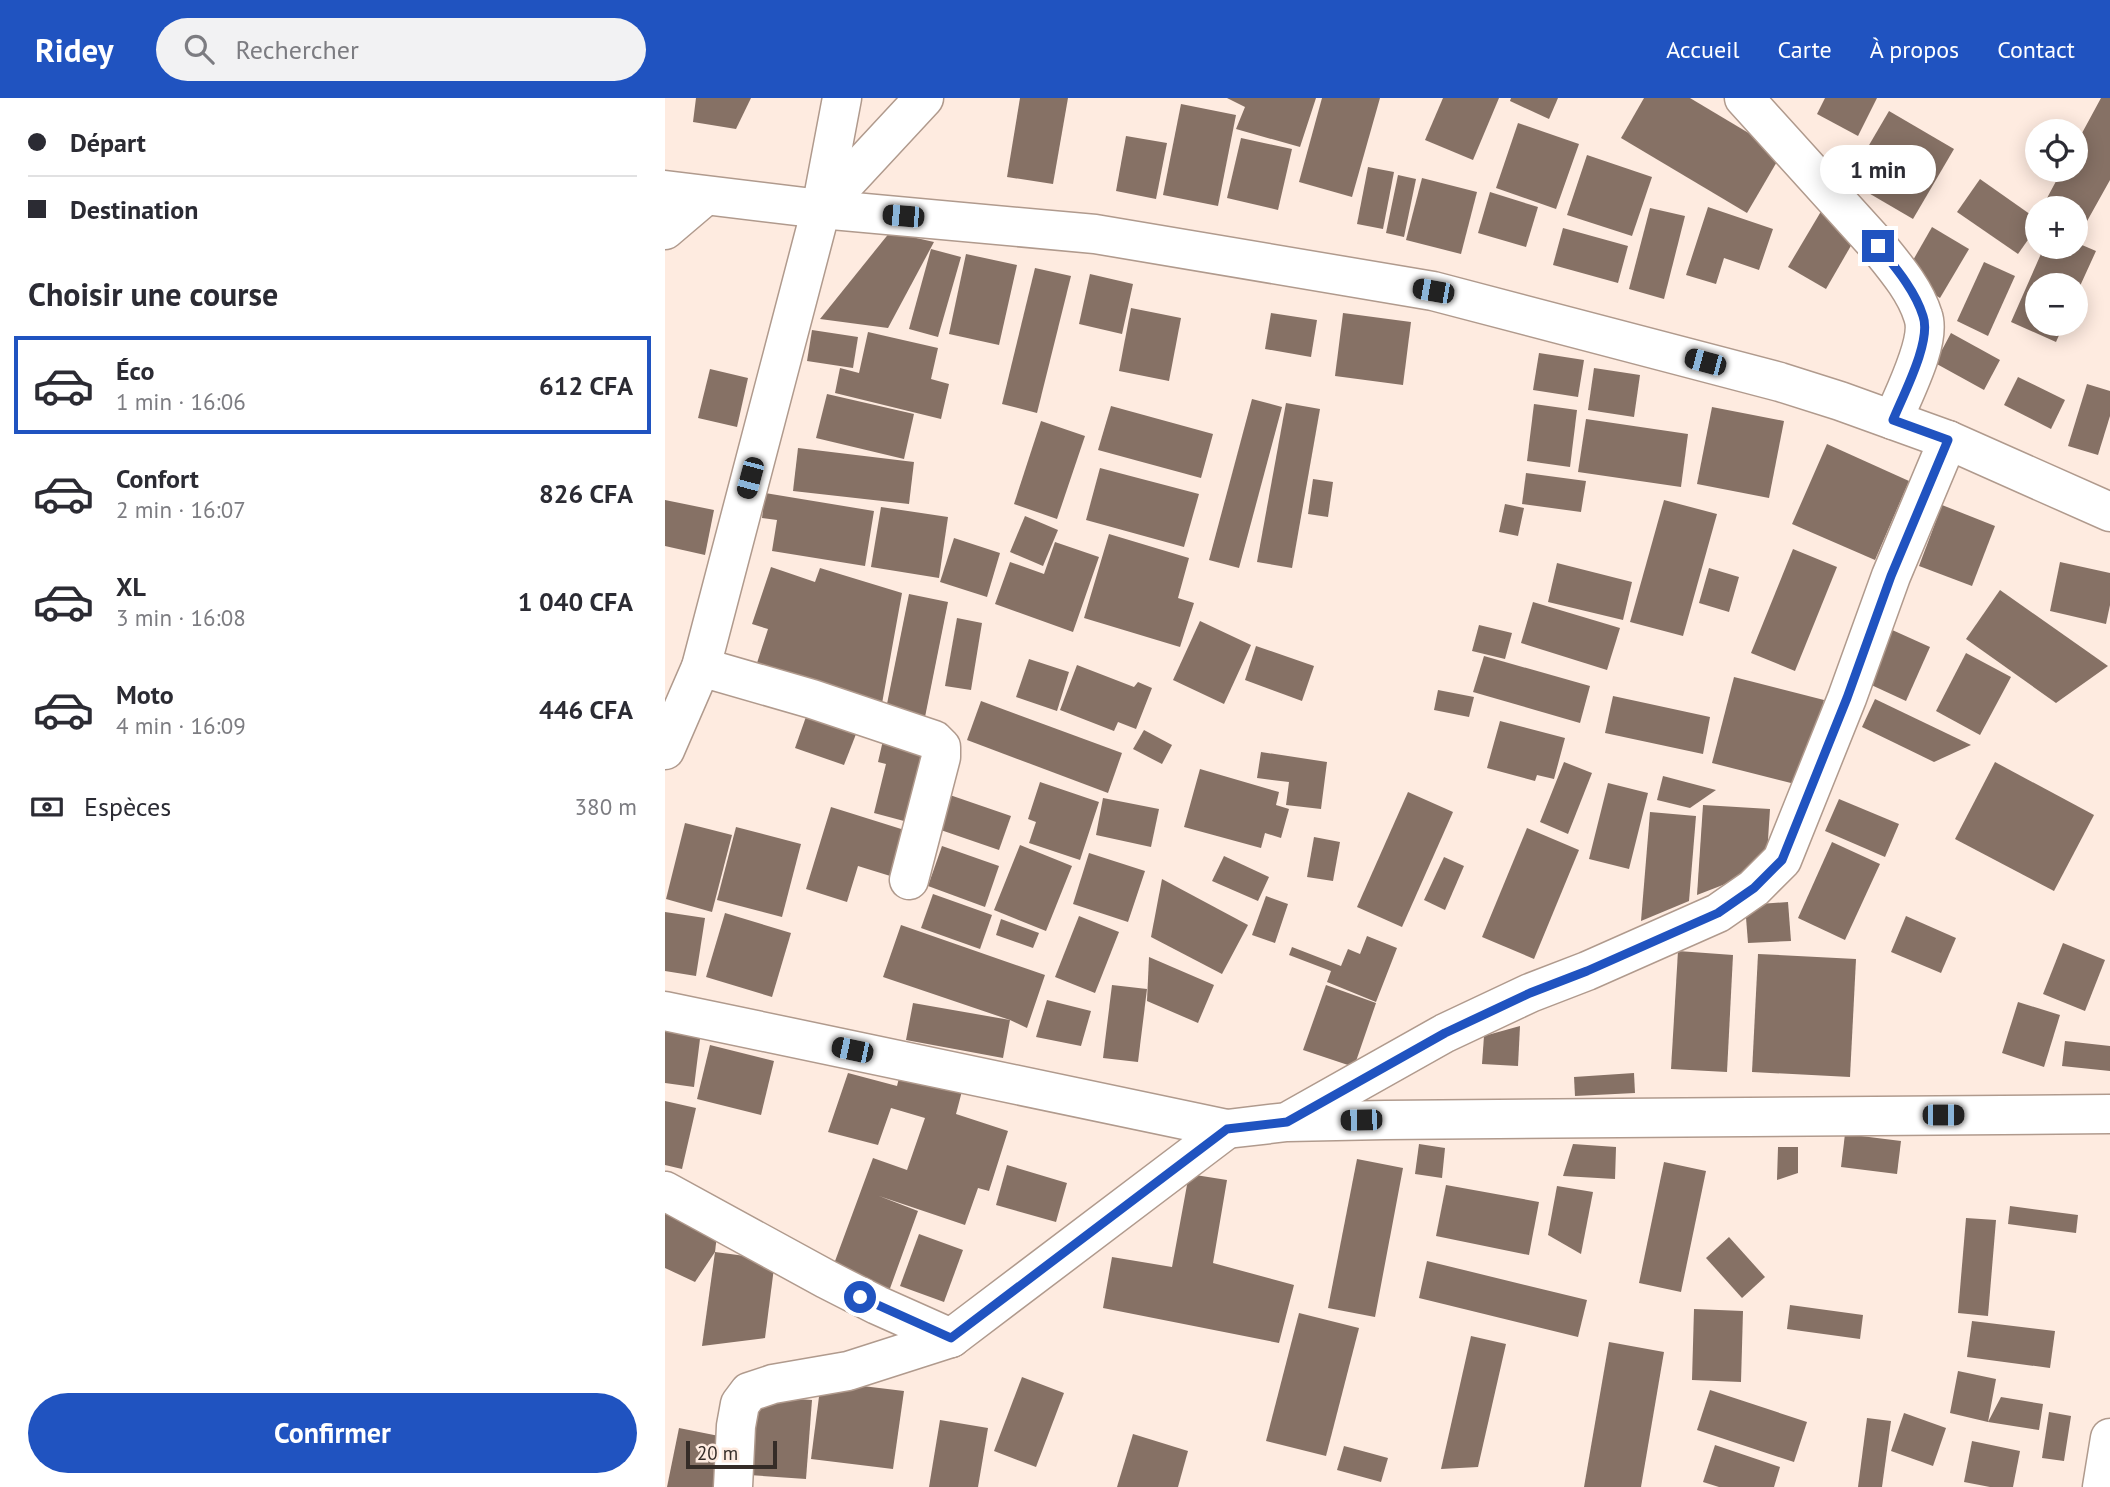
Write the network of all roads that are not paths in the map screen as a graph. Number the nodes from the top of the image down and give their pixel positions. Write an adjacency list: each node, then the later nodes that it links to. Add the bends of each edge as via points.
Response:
1 (842, 98): 6 (street)
2 (924, 98): 6 (street)
3 (1744, 98): 8 (street, via 1878,246 1924,318 1924,338)
4 (665, 190): 5 (street)
5 (705, 196): 6 (street); 7 (street)
6 (821, 209): 8 (street, via 1095,234 1433,291 1780,382); 11 (street)
7 (665, 230)
8 (1893, 420): 9 (street)
9 (1948, 440): 10 (street); 16 (street, via 1782,860 1754,888 1718,913 1445,1033)
10 (2110, 512)
11 (701, 667): 12 (street); 13 (street, via 811,699 934,740 941,747)
12 (665, 750)
13 (909, 880)
14 (665, 1011): 17 (street)
15 (2110, 1114): 16 (street)
16 (1287, 1122): 17 (street)
17 (1227, 1129): 19 (street)
18 (665, 1191): 19 (street, via 826,1279)
19 (951, 1338): 21 (street, via 848,1371 749,1392 740,1404 736,1426)
20 (2110, 1438): 22 (street)
21 (733, 1487)
22 (2102, 1487)

